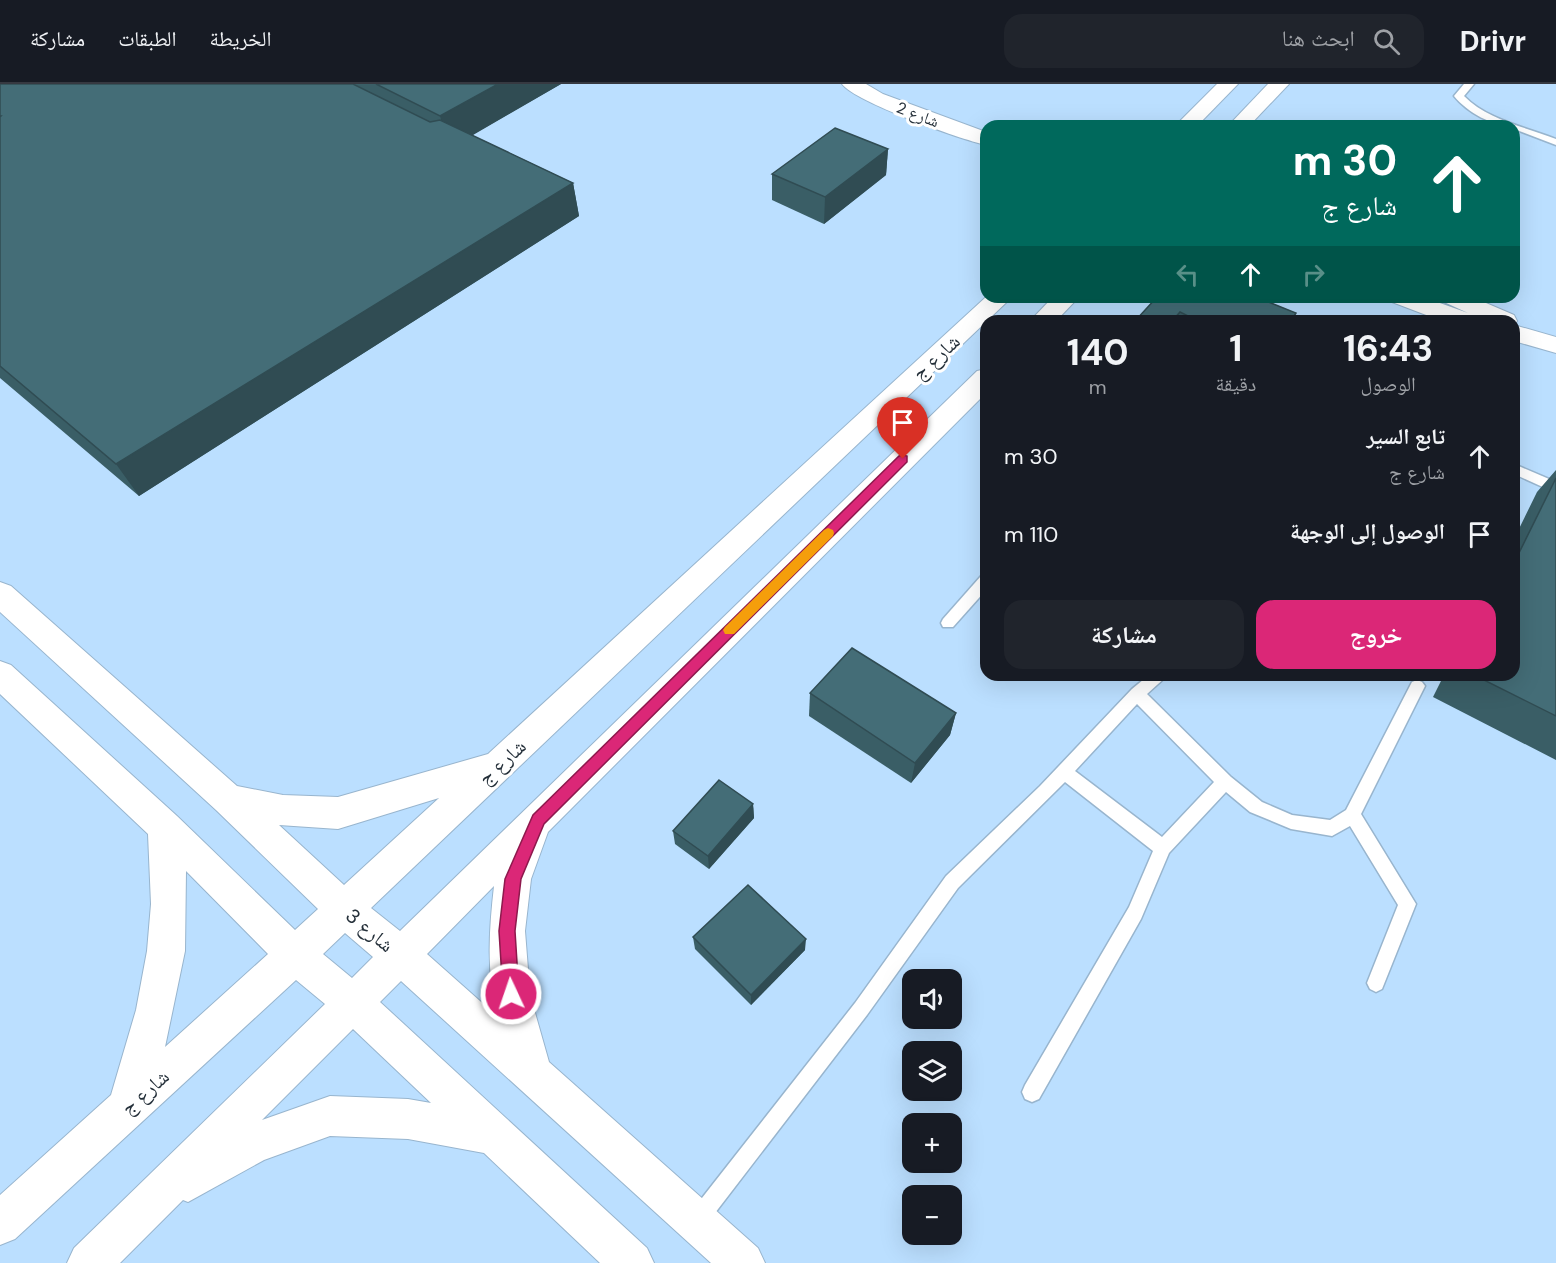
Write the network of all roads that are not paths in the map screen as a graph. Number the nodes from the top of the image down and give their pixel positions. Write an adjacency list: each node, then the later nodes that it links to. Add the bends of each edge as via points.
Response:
1 (852, 84): 11 (street, شارع 2, via 876,98)
2 (888, 84): 6 (street, شارع 2)
3 (1227, 84): 7 (street)
4 (1279, 84): 8 (street)
5 (1468, 84): 9 (lane, via 1459,96 1466,105)
6 (984, 120)
7 (1190, 120)
8 (1244, 120)
9 (1496, 120)
10 (1520, 129): 12 (lane)
11 (980, 138)
12 (1556, 142)
13 (994, 303): 17 (street, شارع ج)
14 (1060, 303): 18 (street)
15 (1416, 303): 19 (street)
16 (1465, 303): 20 (street)
17 (981, 315)
18 (1048, 315)
19 (1449, 315)
20 (1492, 315)
21 (980, 316): 35 (street, شارع ج)
22 (1520, 329): 24 (street)
23 (1520, 335): 24 (street)
24 (1549, 343)
25 (980, 383): 40 (street)
26 (1520, 472): 27 (lane)
27 (1556, 488)
28 (980, 587): 30 (lane)
29 (0, 594): 38 (street, شارع 3)
30 (948, 623)
31 (0, 674): 41 (street)
32 (1153, 681): 34 (lane)
33 (1417, 686): 39 (lane)
34 (1137, 694): 36 (lane); 37 (lane)
35 (498, 765): 38 (street, via 338,813 283,810); 43 (street, شارع ج)
36 (1064, 772): 42 (lane); 53 (lane, via 952,882 861,1009)
37 (1226, 782): 39 (lane, via 1256,807 1291,822 1332,828); 42 (lane)
38 (228, 799): 43 (street, شارع 3)
39 (1352, 815): 46 (lane, via 1407,904)
40 (539, 819): 45 (street); 48 (street, via 513,879 507,931 511,994)
41 (165, 827): 44 (street); 50 (street, via 170,885 166,949 157,1007)
42 (1163, 848): 49 (lane, via 1135,913)
43 (344, 909): 44 (street, شارع ج); 45 (street, شارع 3)
44 (295, 955): 47 (street); 50 (street, شارع ج)
45 (401, 956): 47 (street); 48 (street, شارع 3)
46 (1376, 983)
47 (353, 1003): 51 (street); 52 (street)
48 (532, 1072): 53 (street, شارع 3)
49 (1032, 1092)
50 (128, 1107): 54 (street, شارع ج)
51 (495, 1135): 52 (street, via 408,1119 330,1116 253,1144); 56 (street)
52 (153, 1200): 55 (street)
53 (696, 1222): 57 (street, شارع 3)
54 (0, 1224)
55 (89, 1263)
56 (632, 1263)
57 (743, 1263)

